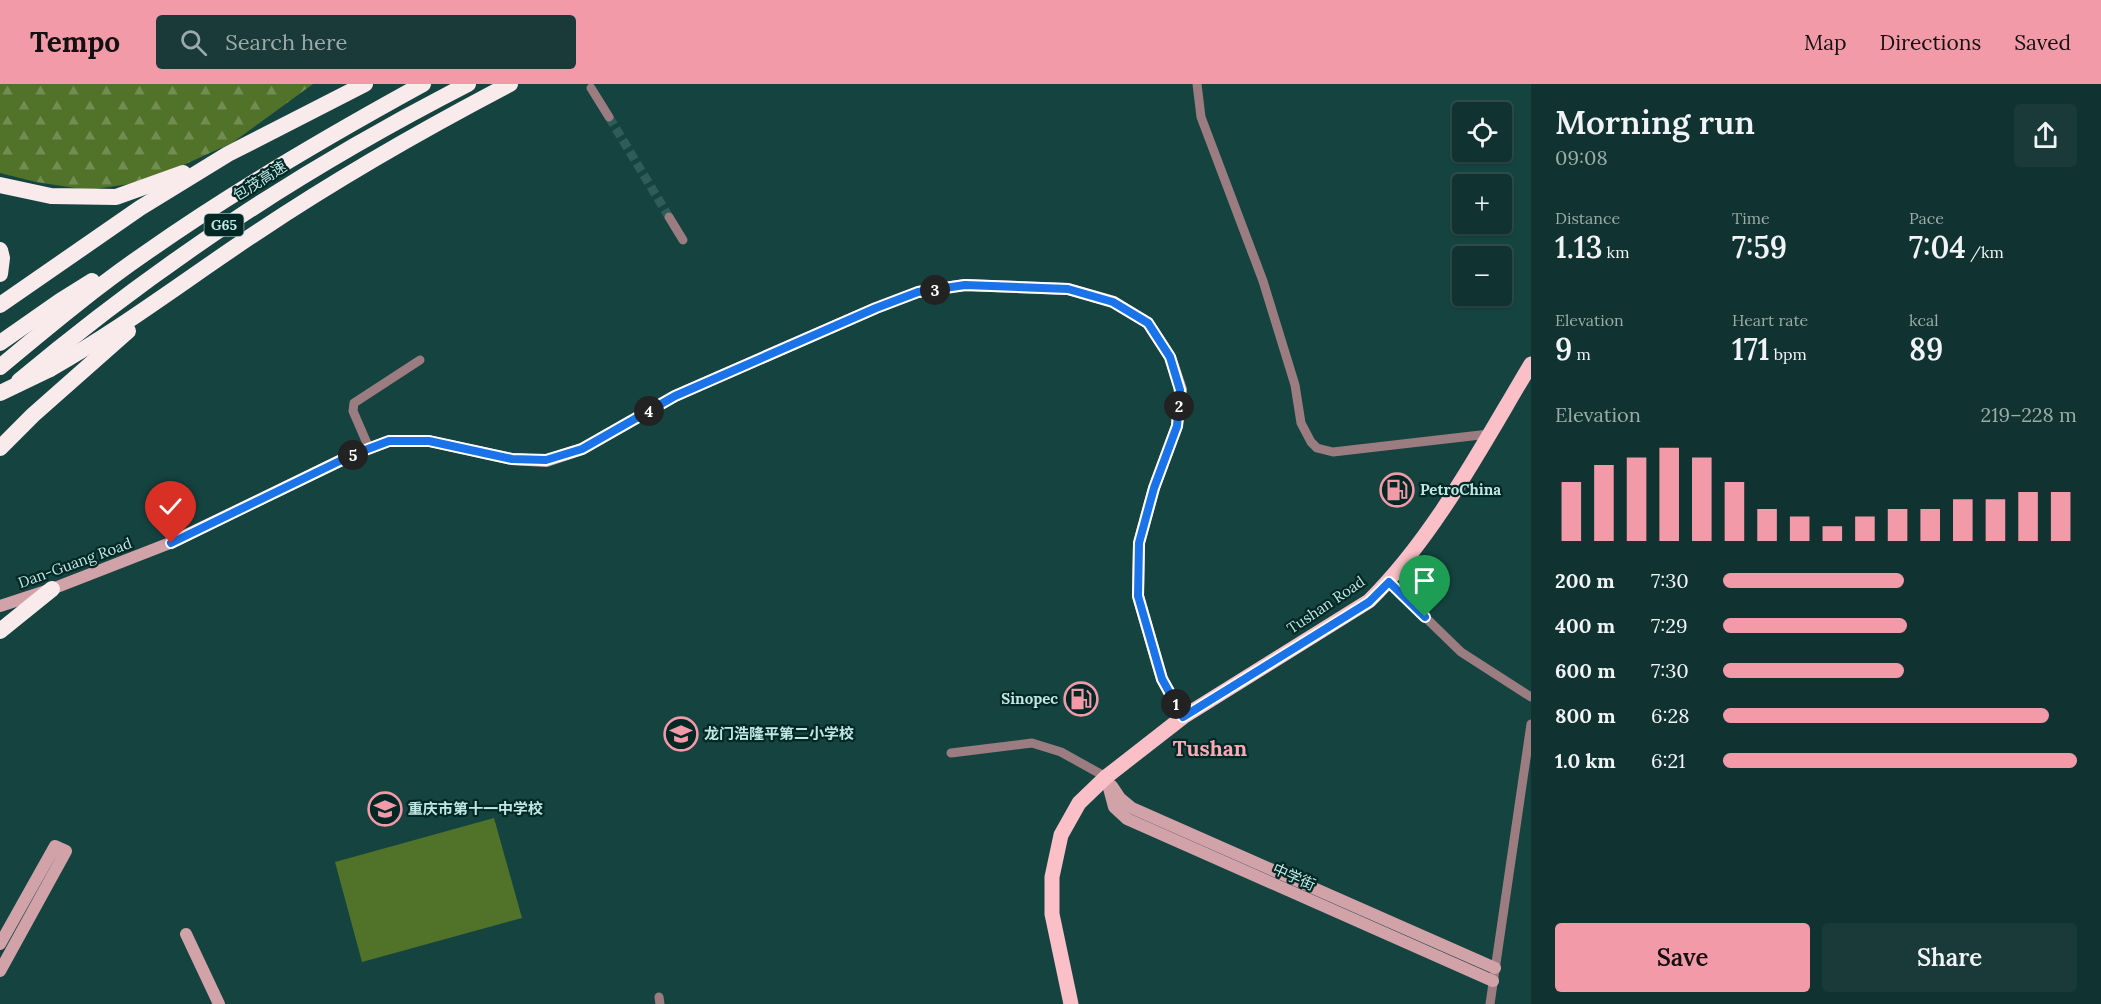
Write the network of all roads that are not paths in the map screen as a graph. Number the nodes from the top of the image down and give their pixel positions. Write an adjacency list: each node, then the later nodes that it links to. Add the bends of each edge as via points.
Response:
1 (365, 84): 8 (highway)
2 (423, 84): 13 (highway, 包茂高速 / G65, via 263,175)
3 (468, 84): 21 (highway, 包茂高速 / G65, via 351,147 214,232 103,312)
4 (510, 84): 14 (highway, via 310,197)
5 (1197, 84): 22 (street, via 1201,117 1263,281 1295,385 1301,423 1311,442 1333,452)
6 (591, 88): 7 (street)
7 (609, 117)
8 (228, 154): 9 (highway, via 116,197 72,198); 16 (highway, via 140,208)
9 (4, 187)
10 (669, 217): 11 (street)
11 (682, 240)
12 (0, 250): 15 (highway)
13 (146, 252): 17 (highway, via 60,301); 20 (highway, 包茂高速 / G65)
14 (207, 266): 21 (highway, bridge, via 79,353); 23 (highway, via 77,375)
15 (0, 274)
16 (0, 305)
17 (0, 343)
18 (420, 360): 24 (street, via 354,403 353,411)
19 (1531, 364): 22 (main road, Tushan Road)
20 (0, 367)
21 (0, 395)
22 (1489, 434): 25 (main road, Tushan Road, via 1465,476)
23 (0, 448)
24 (369, 448): 26 (main road, Dan-Guang Road, via 171,543); 30 (main road, Dan-Guang Road, via 389,441 429,441 512,459 546,460 582,449 675,396 918,292 965,285 1068,289 1113,302 1148,323 1170,357 1180,390 1177,426 1139,543 1138,596 1162,679)
25 (1389, 582): 29 (street, via 1461,652); 30 (main road, Tushan Road, via 1369,602)
26 (52, 589): 27 (main road, Dan-Guang Road); 28 (highway)
27 (0, 606)
28 (0, 632)
29 (1531, 697)
30 (1183, 717): 33 (main road, Tushan Road)
31 (1531, 724): 37 (street)
32 (951, 753): 33 (street, via 1032,743 1061,752)
33 (1106, 777): 37 (main road, 中学街, via 1114,807 1127,819); 39 (main road, Tushan Road, via 1079,803 1061,835 1052,877 1052,914)
34 (186, 934): 38 (main road)
35 (0, 944): 36 (main road, via 60,849)
36 (0, 971)
37 (1494, 975): 40 (street)
38 (219, 1004)
39 (1071, 1004)
40 (1490, 1004)

